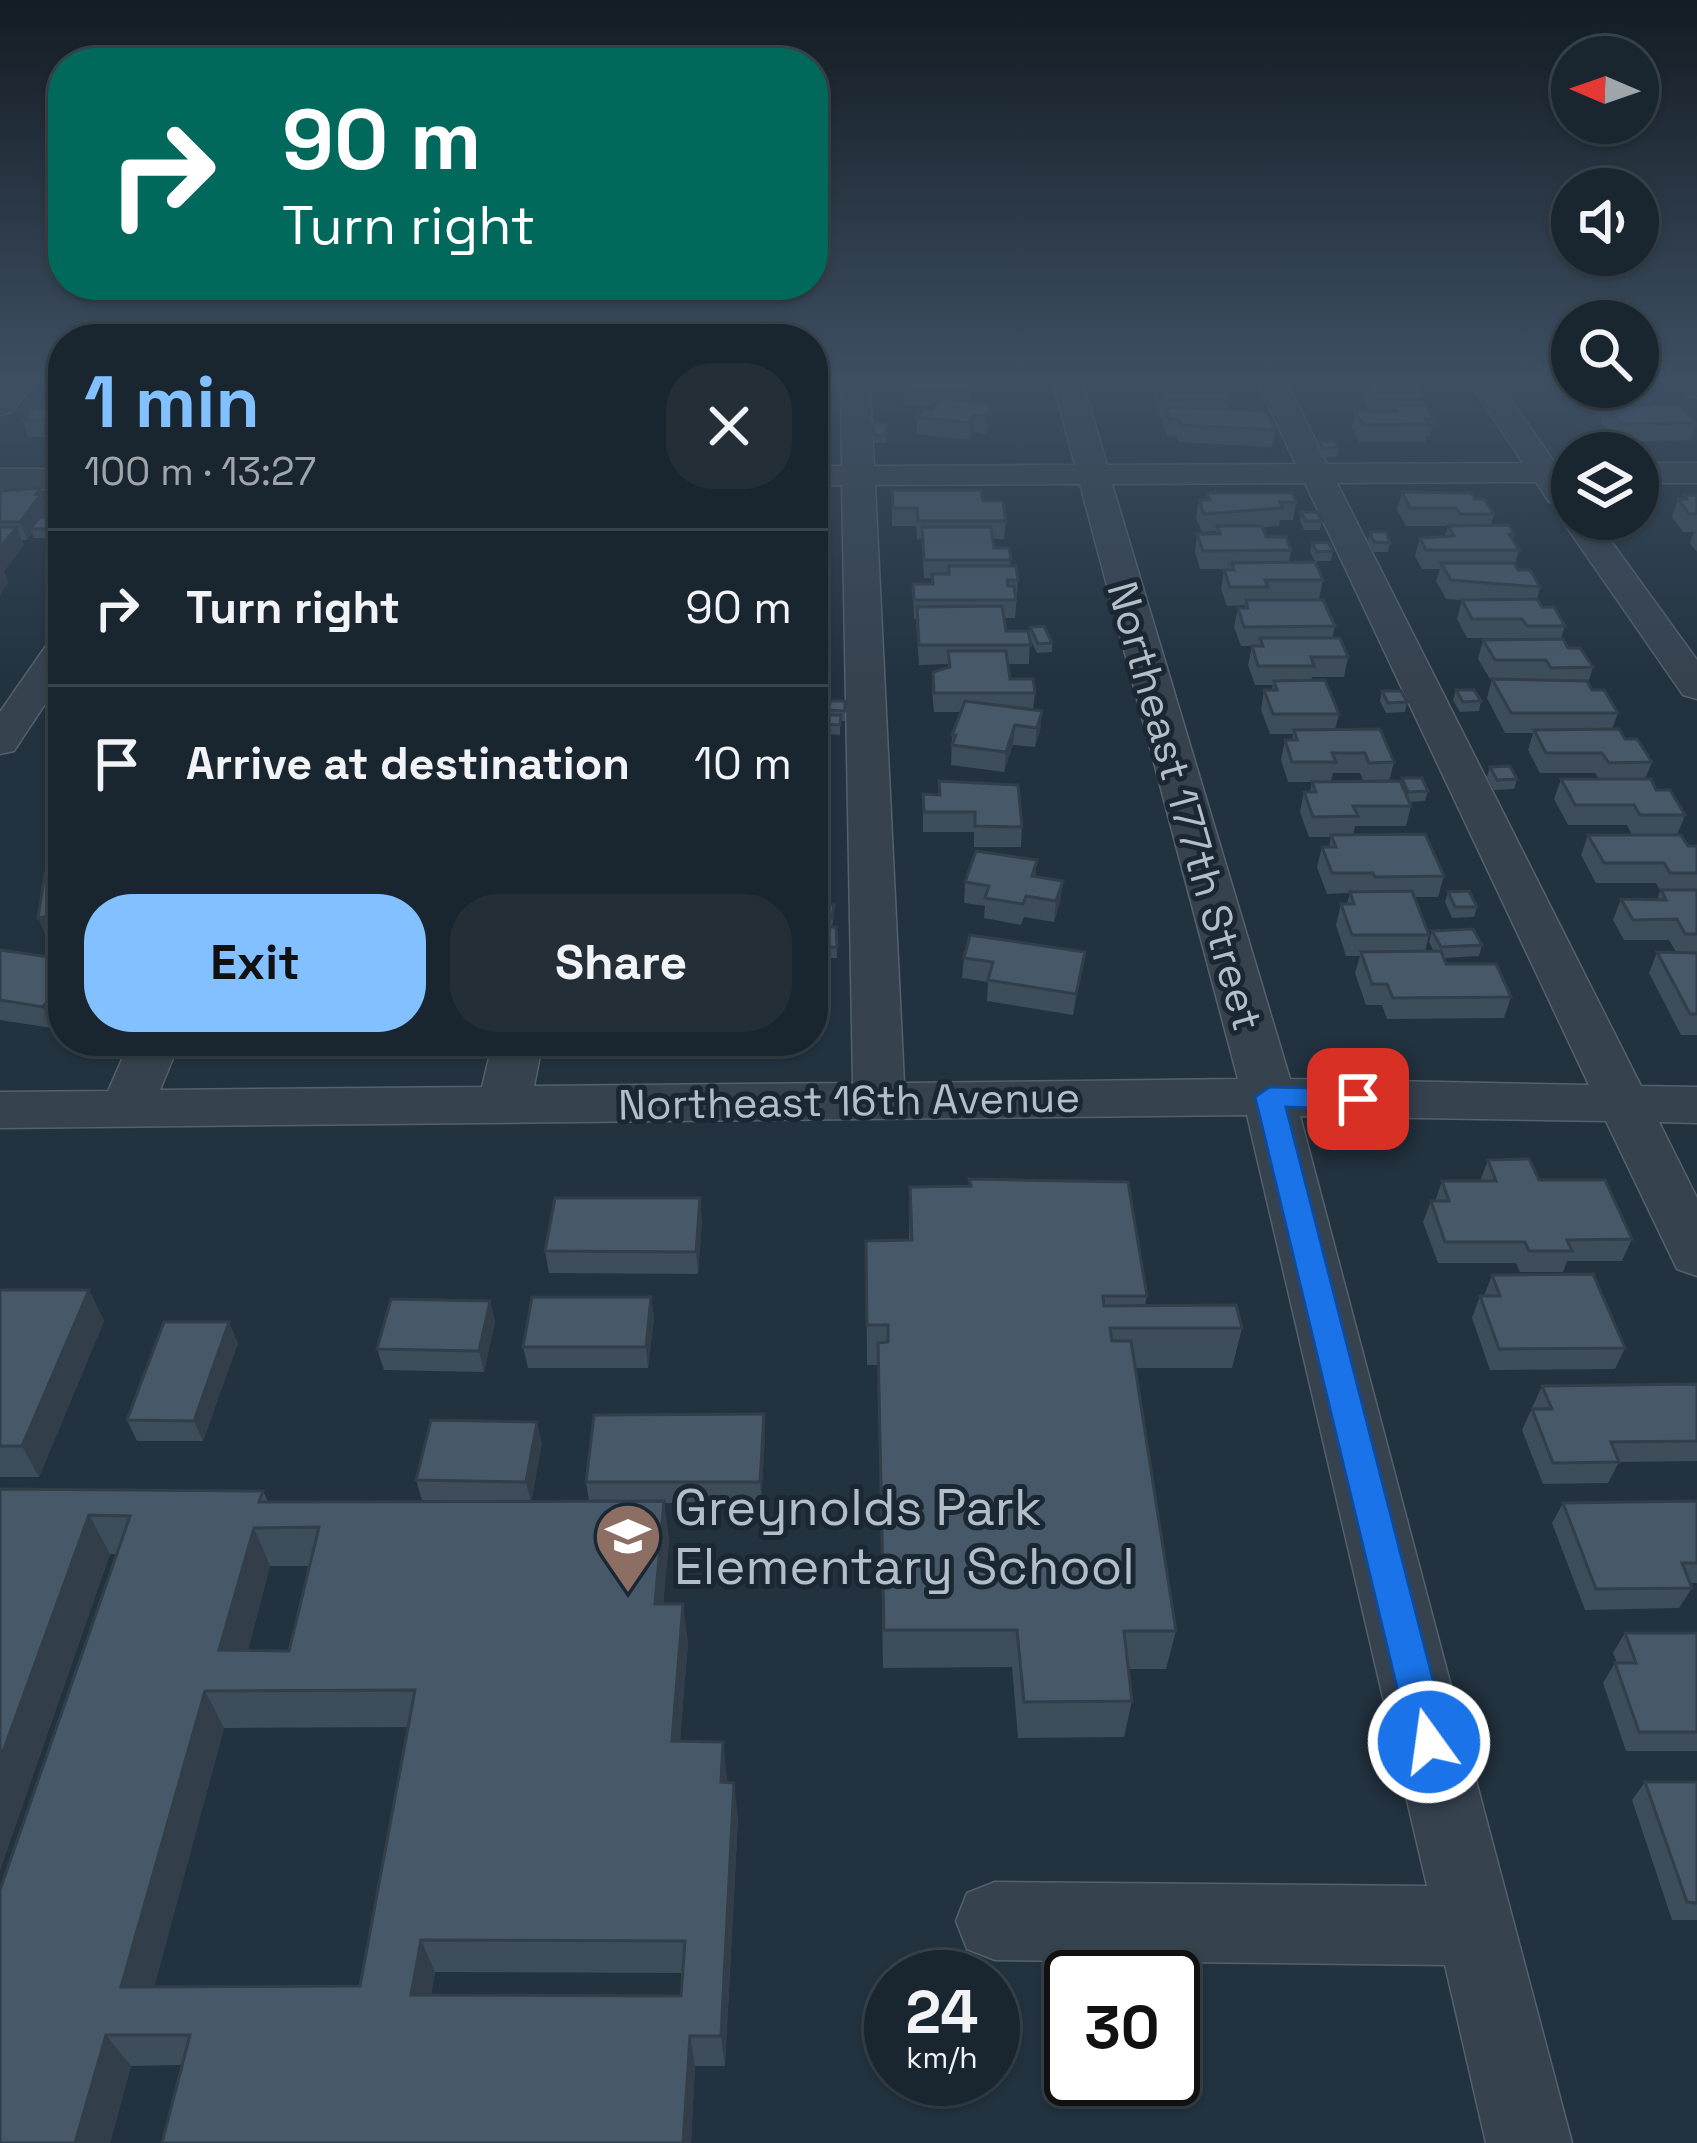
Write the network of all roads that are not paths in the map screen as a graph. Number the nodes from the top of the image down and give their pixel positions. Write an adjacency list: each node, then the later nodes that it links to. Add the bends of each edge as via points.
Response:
1 (857, 477): 13 (street)
2 (1091, 477): 12 (street, Northeast 177th Street)
3 (1316, 477): 14 (street)
4 (0, 479): 5 (street)
5 (48, 479)
6 (1593, 540): 8 (street)
7 (48, 670): 9 (street)
8 (1697, 687)
9 (0, 742)
10 (149, 1056): 17 (street)
11 (515, 1056): 15 (street)
12 (1269, 1097): 13 (street, Northeast 16th Avenue); 14 (street, Northeast 16th Avenue); 21 (street, Northeast 177th Street)
13 (879, 1101): 15 (street, Northeast 16th Avenue)
14 (1624, 1104): 16 (street, Northeast 16th Avenue); 19 (street)
15 (505, 1105): 17 (street, Northeast 16th Avenue)
16 (1697, 1106)
17 (126, 1109): 18 (street, Northeast 16th Avenue)
18 (0, 1110)
19 (1697, 1254)
20 (995, 1921): 21 (street)
21 (1475, 1926): 22 (street, Northeast 177th Street)
22 (1529, 2143)

